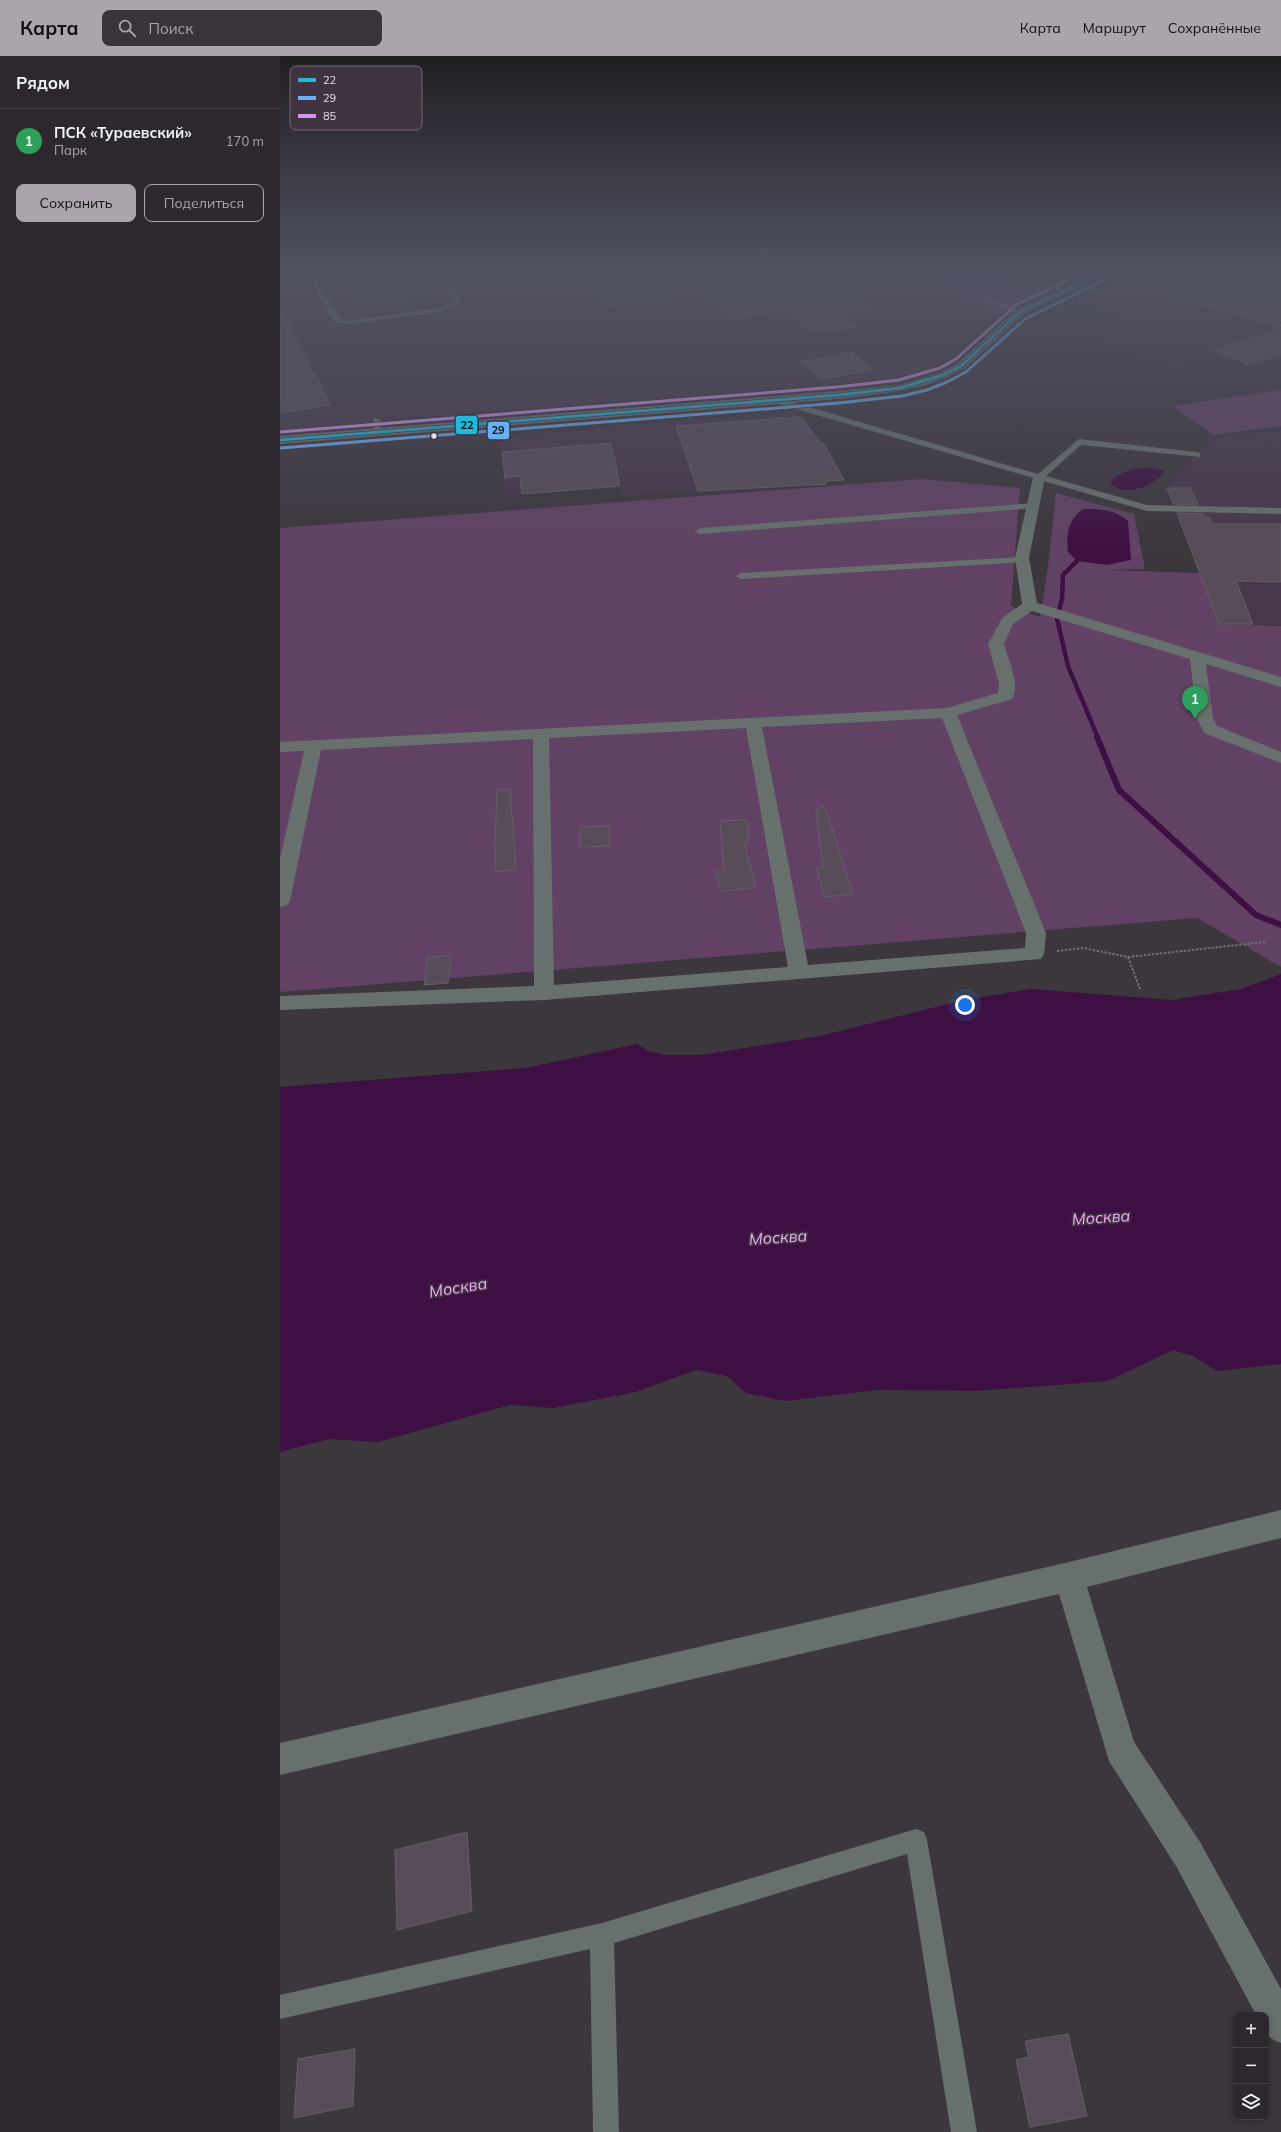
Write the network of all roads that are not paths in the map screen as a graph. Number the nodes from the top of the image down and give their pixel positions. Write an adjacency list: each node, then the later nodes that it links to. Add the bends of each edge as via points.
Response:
1 (962, 365): 2 (main road, via 925,382 900,388)
2 (775, 400): 3 (main road, via 377,426); 5 (lane)
3 (280, 440)
4 (1197, 455): 5 (lane, via 1079,442)
5 (1039, 477): 6 (street); 7 (lane, via 1147,508)
6 (1033, 506): 8 (lane); 9 (street)
7 (1281, 512)
8 (700, 531)
9 (1022, 560): 10 (lane); 11 (street)
10 (741, 576)
11 (1030, 606): 12 (street); 14 (street, via 1007,621 996,644 1007,684 1006,696)
12 (1197, 657): 13 (street); 19 (street, via 1205,718 1210,729)
13 (1281, 682)
14 (948, 713): 15 (street); 21 (street, via 1036,933 1034,954)
15 (753, 723): 16 (street); 21 (street)
16 (542, 733): 17 (street); 22 (street)
17 (314, 745): 18 (street); 20 (street)
18 (280, 747)
19 (1281, 758)
20 (280, 901)
21 (799, 973): 22 (street)
22 (544, 993): 23 (street)
23 (280, 1003)
24 (1281, 1524): 25 (street)
25 (1069, 1577): 26 (street); 29 (street, via 1120,1750 1188,1854)
26 (280, 1759)
27 (602, 1935): 28 (lane); 30 (lane); 31 (lane, via 916,1840)
28 (280, 2007)
29 (1281, 2025)
30 (606, 2132)
31 (964, 2132)

